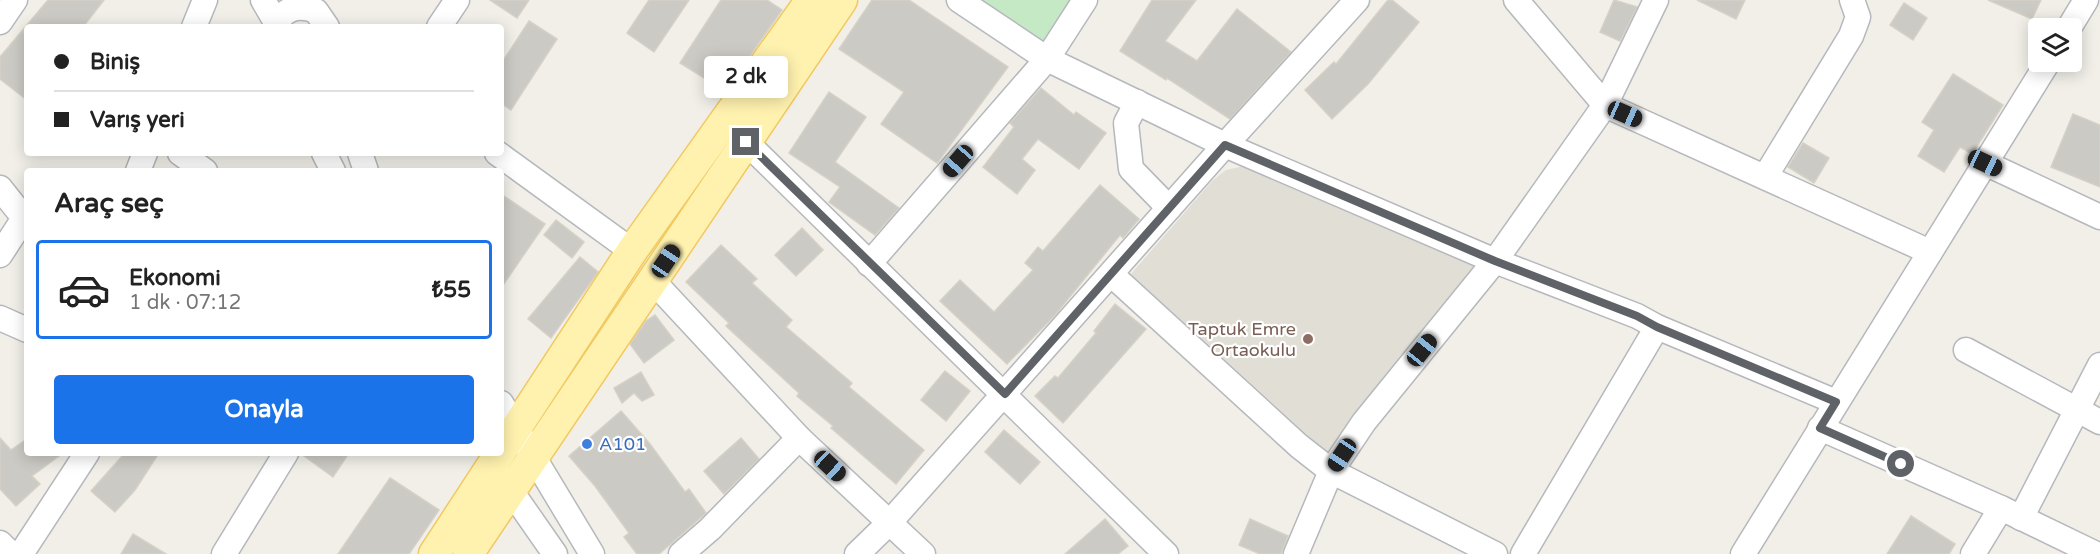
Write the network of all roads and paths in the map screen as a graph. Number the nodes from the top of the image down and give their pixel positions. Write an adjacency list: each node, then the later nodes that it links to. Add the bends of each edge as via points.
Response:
1 (15, 0): 17 (street)
2 (205, 0): 18 (street)
3 (262, 0): 14 (street)
4 (457, 0): 19 (street)
5 (959, 0): 20 (street)
6 (1085, 0): 20 (street)
7 (1357, 0): 25 (street)
8 (1516, 0): 23 (street)
9 (1656, 0): 23 (street)
10 (1852, 0): 30 (street, via 1858,17 1851,36)
11 (2088, 0): 13 (street); 16 (street)
12 (821, 3): 24 (main road); 36 (main road)
13 (2100, 5)
14 (283, 16): 15 (street, via 307,8)
15 (325, 16)
16 (2076, 18)
17 (0, 22)
18 (195, 24)
19 (441, 24)
20 (1047, 59): 22 (street); 40 (street)
21 (2042, 72): 28 (street)
22 (1137, 102): 25 (street); 32 (street, via 1126,123 1131,169)
23 (1605, 105): 30 (street); 39 (street)
24 (746, 142): 40 (street); 42 (main road)
25 (1225, 145): 32 (street); 39 (street)
26 (184, 156): 29 (street)
27 (501, 156): 36 (street)
28 (1985, 163): 33 (street); 37 (street)
29 (200, 168)
30 (1765, 177): 37 (street)
31 (0, 188): 34 (street)
32 (1169, 208): 41 (street)
33 (2100, 217)
34 (24, 219)
35 (24, 221): 38 (street)
36 (632, 251): 54 (main road)
37 (1930, 252): 49 (street)
38 (0, 255)
39 (1495, 261): 44 (street); 61 (street, via 1364,422)
40 (869, 264): 48 (street)
41 (1112, 275): 48 (street); 61 (street)
42 (653, 281): 53 (street); 60 (main road)
43 (0, 318): 45 (street)
44 (1657, 327): 49 (street); 79 (street)
45 (24, 329)
46 (1966, 350): 50 (street)
47 (2100, 365): 50 (street)
48 (1005, 394): 64 (street); 76 (street)
49 (1836, 402): 52 (street)
50 (2075, 409): 51 (street); 63 (street)
51 (2100, 422)
52 (1820, 428): 63 (street); 80 (street)
53 (800, 438): 64 (street); 73 (street)
54 (504, 443)
55 (504, 451): 60 (street)
56 (85, 456): 67 (street)
57 (284, 456): 68 (street)
58 (495, 456): 69 (main road)
59 (501, 456): 62 (street)
60 (535, 458): 62 (main road); 72 (street)
61 (1331, 471): 77 (street); 78 (street)
62 (510, 492): 70 (main road); 71 (street)
63 (2011, 513): 81 (street); 82 (street)
64 (890, 522): 74 (street); 75 (street)
65 (0, 543): 66 (street)
66 (11, 554)
67 (21, 554)
68 (224, 554)
69 (434, 554)
70 (468, 554)
71 (555, 554)
72 (592, 554)
73 (681, 554)
74 (857, 554)
75 (922, 554)
76 (1166, 554)
77 (1296, 554)
78 (1495, 554)
79 (1523, 554)
80 (1743, 554)
81 (1973, 554)
82 (2096, 554)

